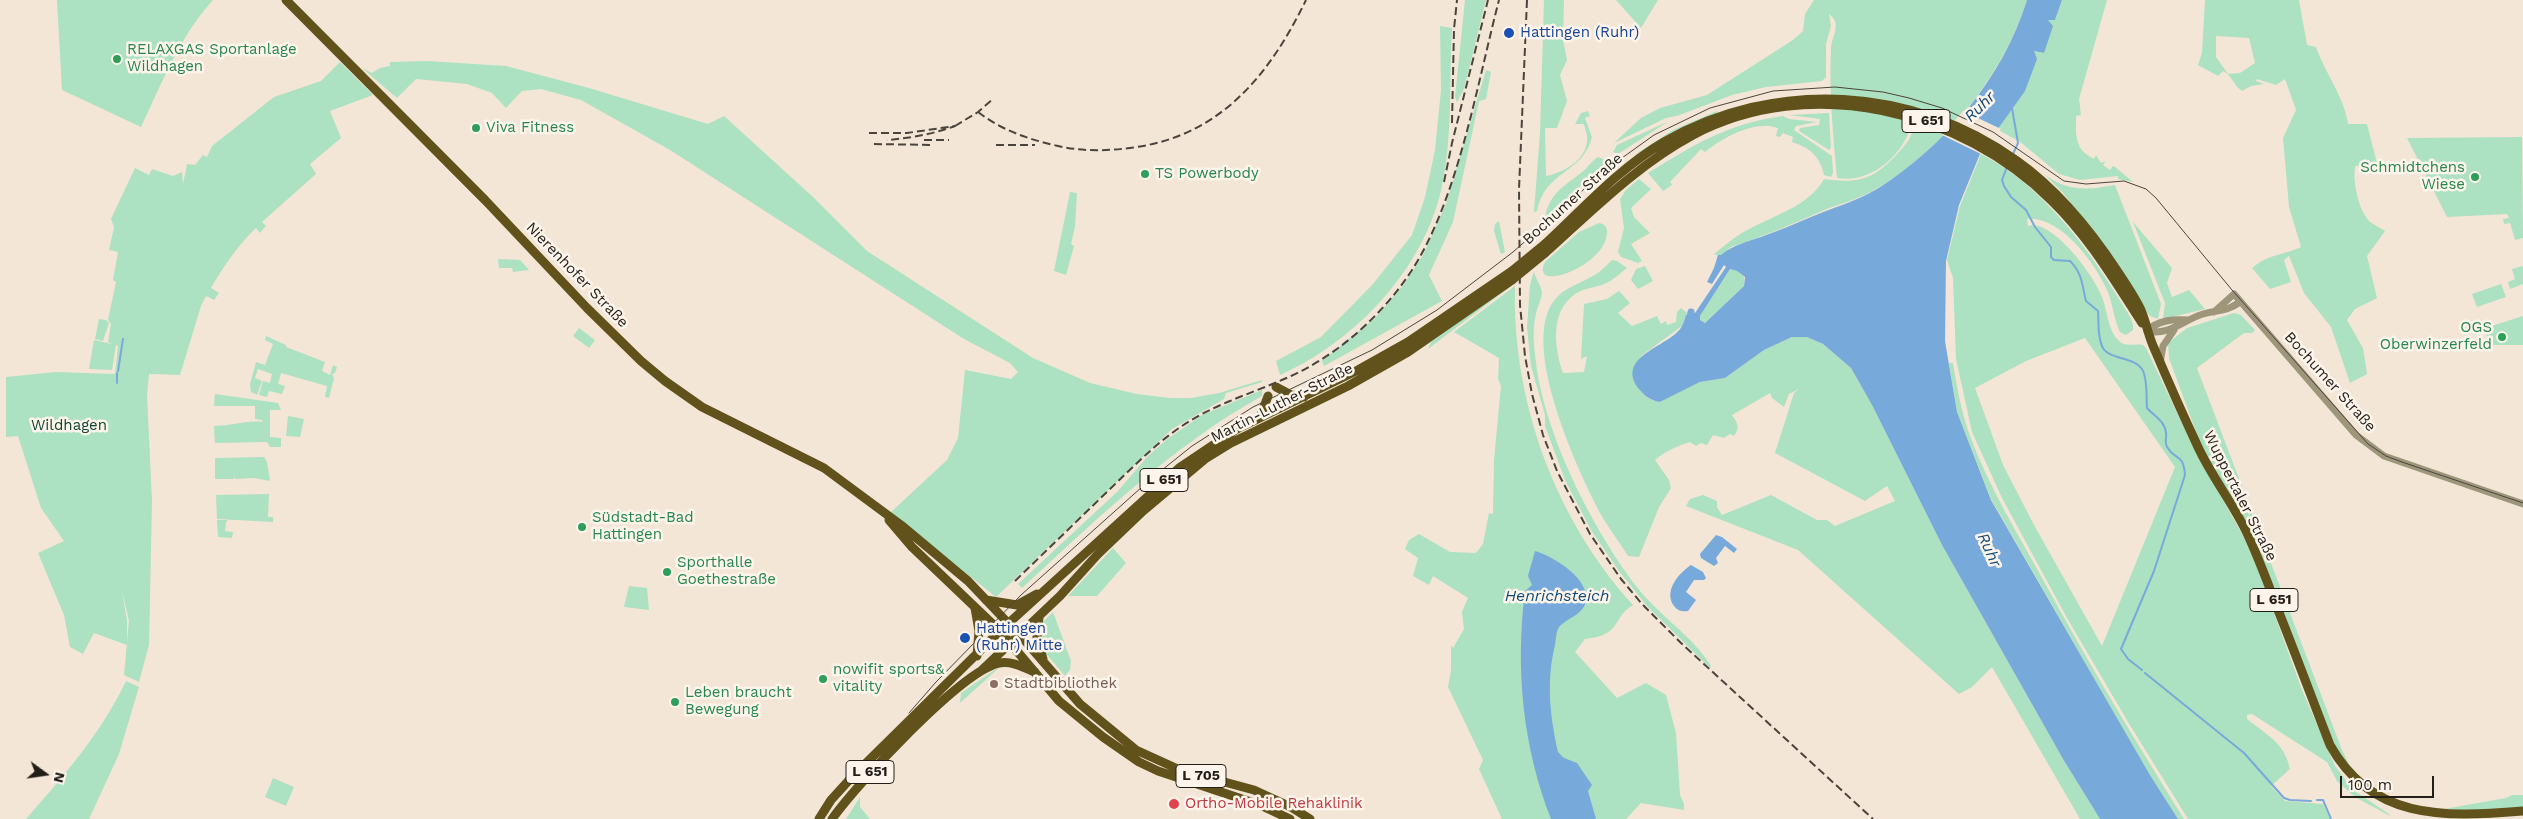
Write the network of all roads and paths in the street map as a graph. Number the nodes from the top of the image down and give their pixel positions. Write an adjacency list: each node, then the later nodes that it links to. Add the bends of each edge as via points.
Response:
1 (286, 0): 18 (main road, Nierenhofer Straße, via 651,370 702,407 836,476)
2 (1821, 102): 3 (main road, Bochumer Straße / L 651, via 1716,125 1681,142); 3 (main road, Bochumer Straße / L 651, via 1778,102 1733,112 1692,128 1637,159); 9 (main road, Bochumer Straße / L 651, via 1879,110 1926,122 1979,144 2027,173 2084,236)
3 (1604, 193): 4 (main road, Bochumer Straße / L 651, bridge)
4 (1502, 283): 13 (main road, Martin-Luther-Straße / L 651, via 1408,342); 15 (main road, Martin-Luther-Straße / L 651, via 1419,346)
5 (2240, 302): 6 (street, Bochumer Straße, via 2222,312); 6 (street, Bochumer Straße, via 2234,294); 17 (street, Bochumer Straße, via 2356,435 2374,450)
6 (2214, 312): 7 (street, Bochumer Straße)
7 (2188, 320): 8 (street, Bochumer Straße); 9 (street, Bochumer Straße, via 2154,324)
8 (2174, 329): 9 (street, Bochumer Straße, via 2157,333); 10 (street, Bochumer Straße, via 2163,346)
9 (2147, 331): 10 (main road, Wuppertaler Straße / L 651)
10 (2160, 363): 36 (main road, Wuppertaler Straße / L 651, via 2204,459 2246,530 2343,770 2378,803 2412,816 2438,818)
11 (1276, 387): 13 (main road)
12 (1268, 396): 16 (main road)
13 (1304, 397): 14 (main road, Martin-Luther-Straße / L 651)
14 (1274, 412): 15 (main road); 16 (main road, Martin-Luther-Straße / L 651)
15 (1289, 416): 22 (main road, Martin-Luther-Straße / L 651, via 1231,443 1175,483 1098,554)
16 (1260, 418): 19 (main road, Martin-Luther-Straße / L 651, via 1223,437 1179,468)
17 (2523, 504)
18 (887, 517): 20 (main road, Nierenhofer Straße, via 952,566); 21 (main road, Nierenhofer Straße, via 912,547)
19 (1049, 589): 20 (main road, Martin-Luther-Straße / L 651, via 1017,604); 23 (main road, Martin-Luther-Straße / L 651)
20 (986, 600): 23 (main road, Nierenhofer Straße)
21 (975, 608): 24 (main road, Nierenhofer Straße); 27 (main road, via 979,631)
22 (1039, 617): 25 (main road, Martin-Luther-Straße / L 651); 28 (main road, via 1037,637)
23 (1009, 623): 24 (main road, Martin-Luther-Straße / L 651); 25 (main road, L 705)
24 (1000, 631): 26 (main road, L 705); 27 (main road, Martin-Luther-Straße / L 651)
25 (1020, 634): 26 (main road, Martin-Luther-Straße / L 651); 28 (main road, L 705)
26 (1010, 643): 29 (main road, Martin-Luther-Straße / L 651); 30 (main road, L 705)
27 (977, 656): 37 (main road, Martin-Luther-Straße / L 651, via 850,778)
28 (1043, 662): 31 (main road, L 705, via 1065,689)
29 (982, 670): 30 (main road, Martin-Luther-Straße / L 651, via 1010,663); 38 (main road, Martin-Luther-Straße / L 651, via 958,688 884,758)
30 (1038, 674): 32 (main road, L 705, via 1059,700)
31 (1099, 721): 32 (main road); 33 (main road); 34 (main road, L 705, via 1136,750 1171,767)
32 (1087, 726): 33 (main road, L 705)
33 (1096, 731): 35 (main road, L 705, via 1139,762 1158,771)
34 (1272, 798): 35 (main road); 40 (main road, L 705)
35 (1264, 806): 39 (main road, L 705)
36 (2523, 811)
37 (819, 819)
38 (832, 819)
39 (1290, 819)
40 (1310, 819)

